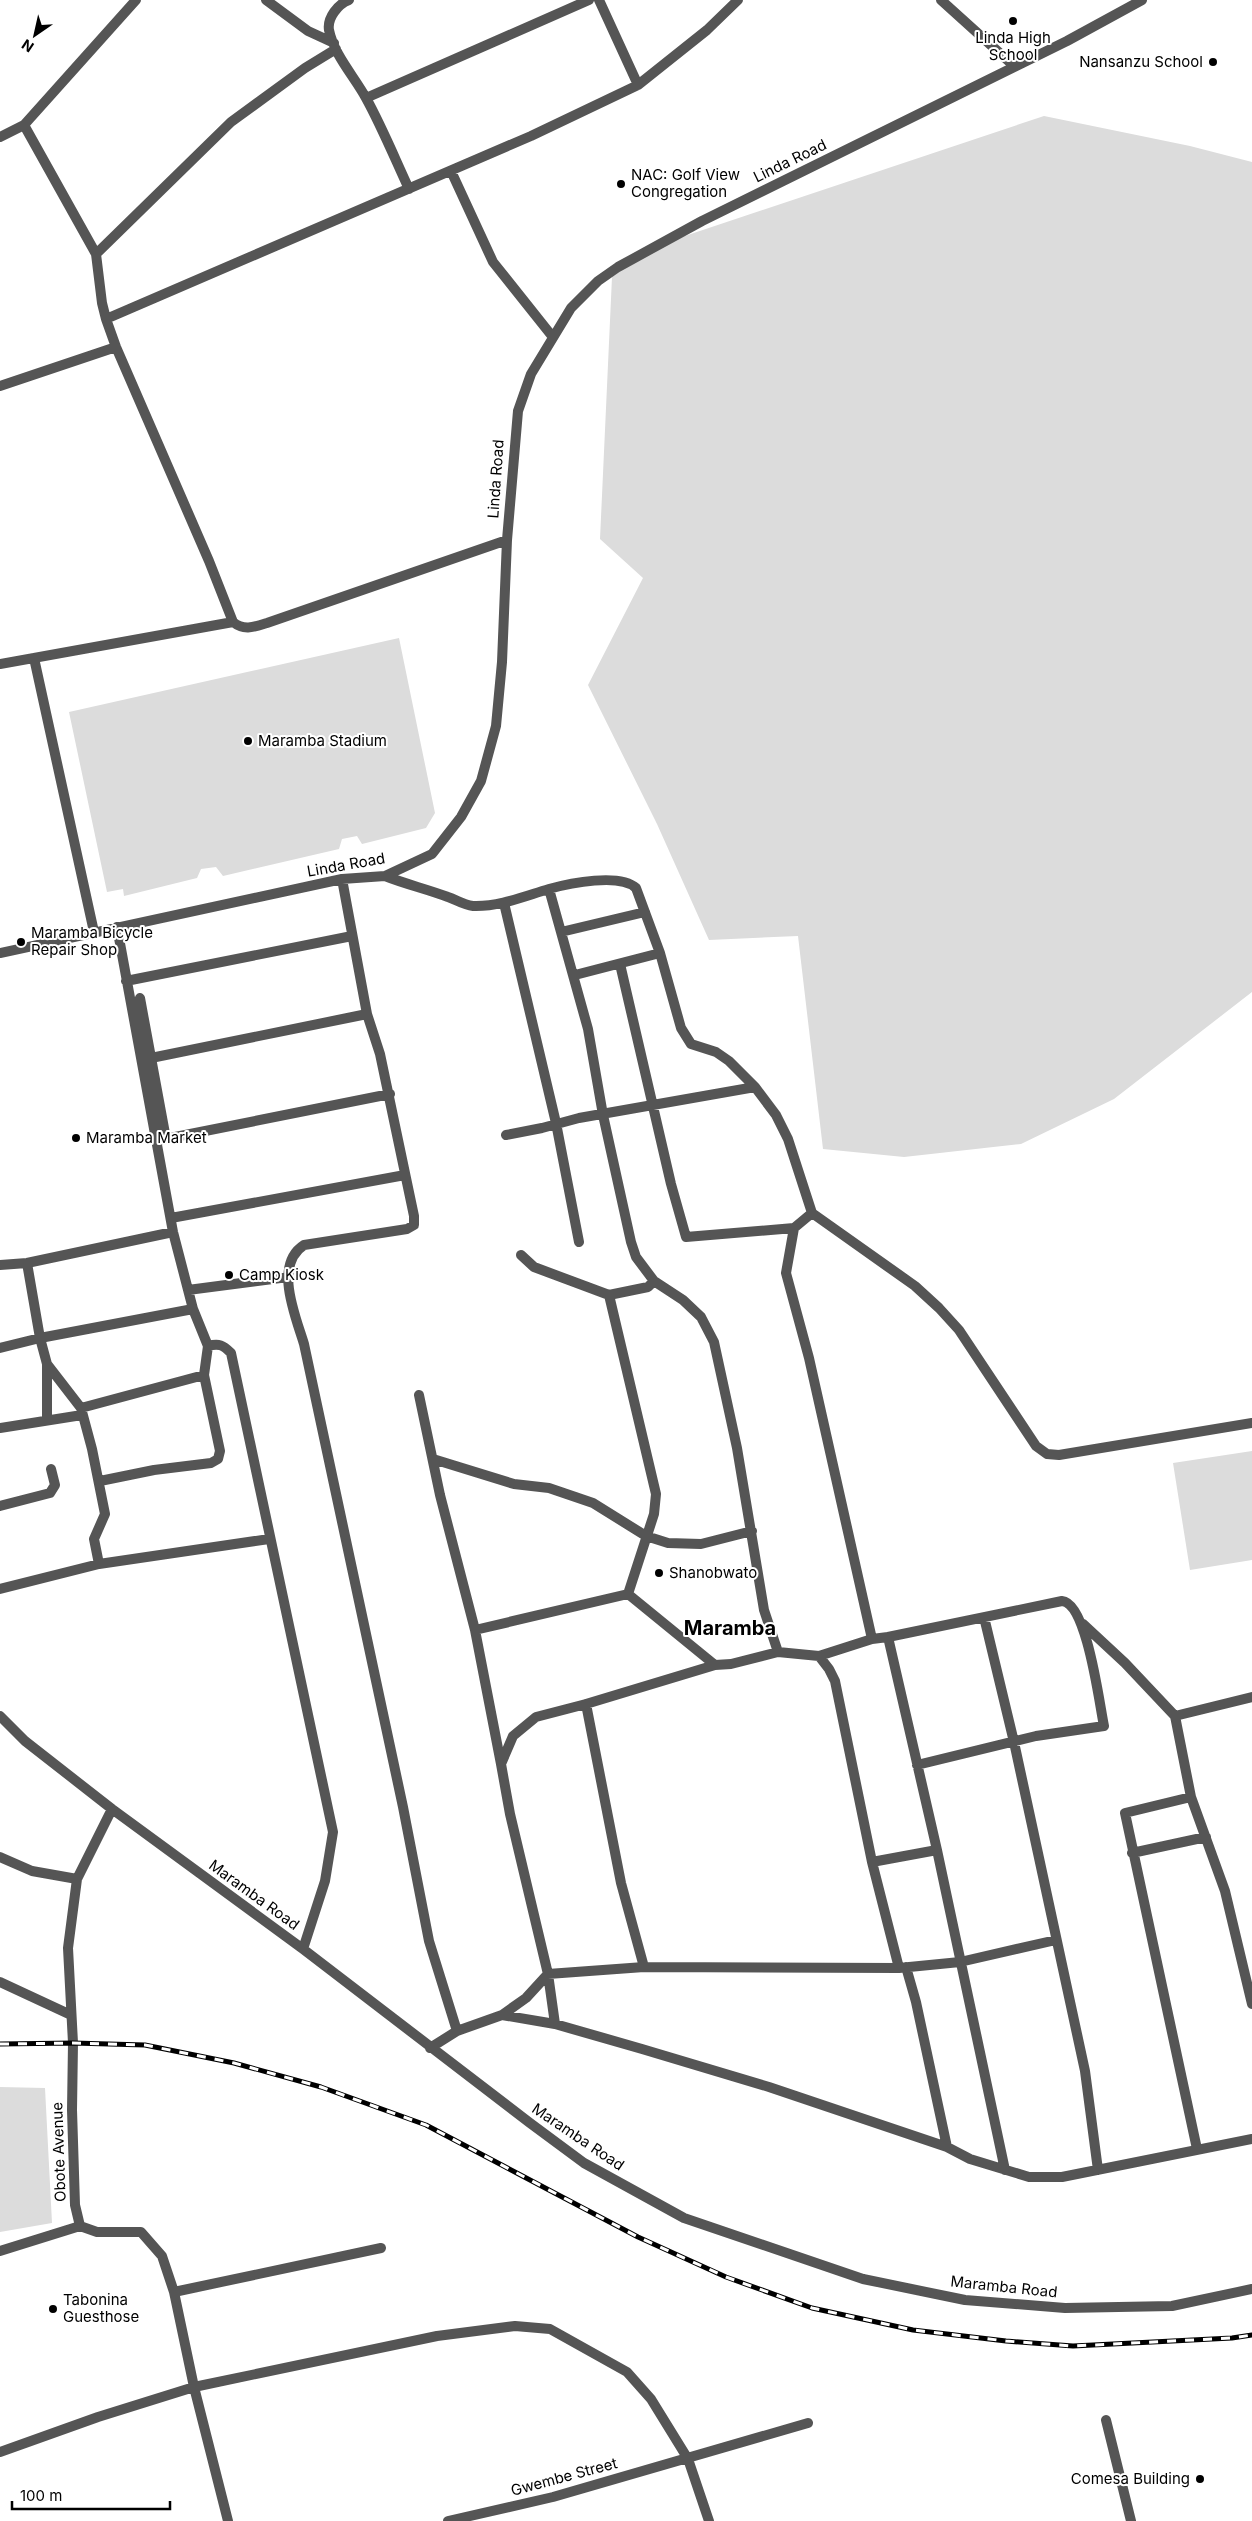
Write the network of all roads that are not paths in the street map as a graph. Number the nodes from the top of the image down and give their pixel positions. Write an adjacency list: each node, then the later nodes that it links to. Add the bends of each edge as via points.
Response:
1 (136, 0): 13 (street)
2 (266, 0): 9 (street)
3 (349, 0): 9 (street, via 341,3 333,13 328,28)
4 (589, 0): 12 (street)
5 (598, 0): 11 (street)
6 (738, 0): 11 (street, via 707,30)
7 (941, 0): 10 (street)
8 (1142, 0): 10 (street, Linda Road)
9 (335, 46): 12 (street); 17 (street, via 231,122)
10 (1014, 66): 19 (street, Linda Road, via 702,221 618,267 585,293)
11 (638, 85): 15 (street)
12 (366, 98): 16 (street)
13 (24, 125): 14 (street); 17 (street)
14 (0, 137)
15 (451, 171): 16 (street); 19 (street, via 493,262)
16 (409, 189): 18 (street)
17 (96, 254): 18 (street)
18 (106, 319): 20 (street)
19 (552, 336): 22 (street, Linda Road, via 531,374 518,411)
20 (116, 347): 21 (street); 23 (street, via 210,561)
21 (0, 386)
22 (506, 540): 23 (street, via 267,623 249,628); 26 (street, Linda Road, via 502,662 496,726 484,774 473,799 441,845 424,859)
23 (233, 622): 24 (street)
24 (34, 658): 25 (street); 32 (street)
25 (0, 664)
26 (385, 876): 27 (street, Linda Road); 29 (street, via 461,904)
27 (342, 879): 31 (street, Linda Road); 34 (street)
28 (549, 889): 29 (street); 30 (street, via 584,882 625,882 636,888); 33 (street)
29 (504, 903): 47 (street)
30 (645, 912): 33 (street); 36 (street)
31 (117, 927): 32 (street, Linda Road); 39 (street)
32 (94, 932): 35 (street, Linda Road)
33 (561, 932): 38 (street)
34 (352, 936): 39 (street); 41 (street)
35 (0, 953)
36 (660, 953): 37 (street); 43 (street, via 681,1028 691,1044 716,1052)
37 (620, 964): 38 (street); 45 (street)
38 (574, 975): 46 (street, via 588,1029)
39 (126, 981): 50 (street)
40 (140, 998): 42 (street)
41 (367, 1014): 42 (street); 44 (street)
42 (151, 1058): 49 (street)
43 (755, 1087): 45 (street); 52 (street, via 788,1139)
44 (390, 1094): 49 (street); 51 (street)
45 (652, 1104): 46 (street); 54 (street, via 686,1238)
46 (603, 1115): 47 (street); 61 (street, via 631,1242 636,1256)
47 (556, 1123): 48 (street); 56 (street)
48 (506, 1134)
49 (166, 1139): 50 (street)
50 (155, 1141): 53 (street)
51 (405, 1175): 53 (street); 60 (street, via 414,1225 407,1229 304,1246 296,1250)
52 (812, 1213): 54 (street); 73 (street, via 915,1286 939,1308 959,1330 1036,1446 1047,1454 1059,1455)
53 (171, 1218): 55 (street)
54 (794, 1228): 89 (street, via 786,1273 809,1358)
55 (173, 1232): 58 (street); 62 (street)
56 (579, 1242)
57 (521, 1255): 63 (street, via 534,1267)
58 (27, 1263): 59 (street); 65 (street)
59 (0, 1265)
60 (288, 1277): 62 (street); 119 (street, via 380,1695 428,1941)
61 (654, 1281): 63 (street, via 648,1287); 79 (street, via 683,1300 701,1317 714,1342 738,1448)
62 (188, 1290): 64 (street)
63 (609, 1295): 80 (street, via 656,1494 654,1514)
64 (193, 1309): 65 (street); 66 (street)
65 (40, 1338): 67 (street); 68 (street)
66 (208, 1346): 69 (street); 81 (street, via 217,1343 231,1353)
67 (0, 1348)
68 (48, 1364): 71 (street); 72 (street)
69 (204, 1375): 71 (street); 77 (street, via 220,1451 218,1459 211,1463)
70 (419, 1395): 75 (street)
71 (82, 1412): 72 (street); 77 (street)
72 (47, 1419): 74 (street)
73 (1252, 1423)
74 (0, 1428)
75 (433, 1459): 80 (street, via 514,1484 549,1488 593,1503); 87 (street)
76 (52, 1469): 78 (street, via 55,1485 50,1493)
77 (100, 1481): 82 (street, via 105,1514 94,1539)
78 (0, 1506)
79 (752, 1531): 80 (street, via 701,1544 668,1543); 90 (street, via 764,1610)
80 (646, 1536): 84 (street)
81 (269, 1539): 82 (street); 109 (street, via 333,1832 325,1881)
82 (99, 1564): 83 (street)
83 (0, 1589)
84 (628, 1594): 87 (street); 92 (street)
85 (984, 1616): 86 (street, via 1062,1600 1073,1606); 88 (street); 97 (street)
86 (1083, 1624): 96 (street, via 1126,1663); 97 (street, via 1104,1726)
87 (475, 1630): 98 (street)
88 (888, 1637): 89 (street); 99 (street)
89 (872, 1639): 91 (street)
90 (778, 1652): 91 (street); 92 (street)
91 (819, 1656): 106 (street, via 830,1669 838,1689)
92 (716, 1665): 94 (street)
93 (1252, 1697): 96 (street)
94 (586, 1704): 98 (street, via 536,1716 513,1736); 111 (street, via 621,1883)
95 (0, 1716): 101 (street, Maramba Road, via 25,1741)
96 (1175, 1716): 100 (street)
97 (1014, 1742): 99 (street); 108 (street)
98 (501, 1764): 113 (street)
99 (918, 1765): 103 (street)
100 (1190, 1797): 102 (street); 104 (street, via 1125,1814)
101 (112, 1809): 107 (street, Obote Avenue); 109 (street, Maramba Road)
102 (1206, 1838): 104 (street); 115 (street, via 1225,1891)
103 (937, 1850): 106 (street); 110 (street)
104 (1132, 1853): 123 (street)
105 (0, 1857): 107 (street, via 32,1871)
106 (872, 1862): 112 (street)
107 (77, 1879): 116 (street, Obote Avenue, via 68,1948)
108 (1056, 1940): 110 (street); 125 (street, via 1085,2071)
109 (303, 1949): 120 (street, Maramba Road)
110 (960, 1962): 112 (street); 124 (street)
111 (644, 1967): 112 (street); 113 (street)
112 (902, 1968): 122 (street, via 916,2002)
113 (548, 1974): 117 (street, via 526,1998); 118 (street)
114 (0, 1982): 116 (street)
115 (1252, 2004)
116 (71, 2015): 126 (street, Obote Avenue, via 75,2205)
117 (502, 2015): 118 (street); 119 (street)
118 (555, 2024): 122 (street, via 769,2088)
119 (457, 2031): 120 (street)
120 (430, 2048): 129 (street, Maramba Road, via 584,2162 632,2191 684,2218 863,2279 965,2300 1065,2308 1172,2306)
121 (1252, 2139): 123 (street)
122 (947, 2147): 124 (street, via 970,2159)
123 (1197, 2150): 125 (street)
124 (1005, 2170): 125 (street, via 1029,2177 1062,2177)
125 (1098, 2170)
126 (80, 2226): 128 (street); 130 (street, via 97,2232 141,2232 162,2256)
127 (380, 2248): 130 (street)
128 (0, 2251)
129 (1252, 2289)
130 (174, 2292): 131 (street)
131 (194, 2387): 134 (street); 135 (street, via 437,2336 515,2326 550,2329 627,2372 651,2399); 136 (street)
132 (1106, 2420): 139 (street)
133 (808, 2423): 135 (street, Gwembe Street)
134 (0, 2452)
135 (688, 2458): 137 (street, Gwembe Street, via 553,2497); 138 (street)
136 (228, 2521)
137 (448, 2521)
138 (709, 2521)
139 (1132, 2521)

